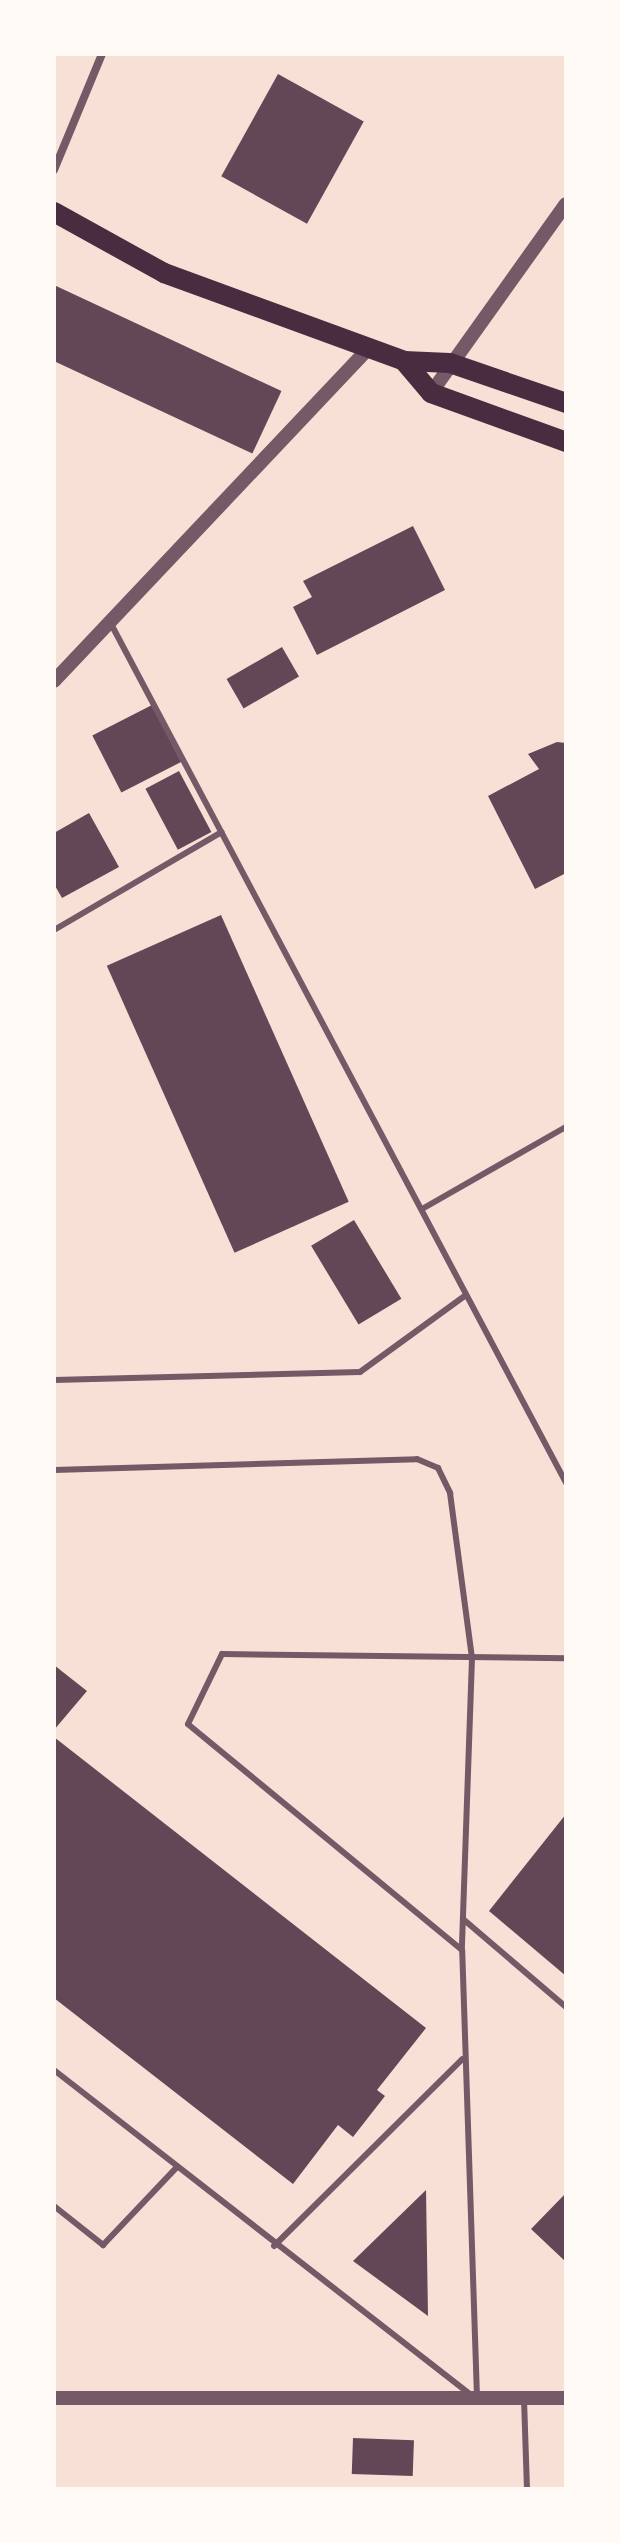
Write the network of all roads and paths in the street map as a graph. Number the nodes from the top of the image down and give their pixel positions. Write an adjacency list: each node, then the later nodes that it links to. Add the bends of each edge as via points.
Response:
1 (102, 54): 2 (street)
2 (54, 170)
3 (566, 204): 7 (street)
4 (54, 212): 5 (main road, via 164,273)
5 (371, 346): 6 (main road); 11 (street)
6 (404, 361): 7 (main road); 8 (main road)
7 (450, 363): 8 (street); 9 (main road)
8 (431, 393): 10 (main road)
9 (566, 403)
10 (566, 442)
11 (110, 622): 12 (street); 13 (lane)
12 (54, 681)
13 (222, 832): 14 (lane); 16 (lane)
14 (54, 930)
15 (566, 1127): 16 (lane)
16 (422, 1209): 17 (lane)
17 (466, 1295): 18 (lane, via 360,1372); 20 (lane)
18 (54, 1380)
19 (54, 1470): 21 (lane, via 417,1459 438,1468 450,1493)
20 (566, 1483)
21 (472, 1658): 22 (lane); 23 (lane); 24 (lane, via 222,1654 188,1724)
22 (566, 1658)
23 (463, 1919): 24 (lane); 25 (lane)
24 (462, 1950): 26 (lane)
25 (566, 2007)
26 (462, 2059): 30 (lane); 33 (lane)
27 (54, 2070): 28 (lane)
28 (177, 2167): 29 (lane, via 103,2245); 30 (lane)
29 (54, 2206)
30 (274, 2246): 33 (lane)
31 (54, 2398): 33 (street)
32 (566, 2398): 34 (street)
33 (477, 2399): 34 (street)
34 (524, 2399): 35 (lane)
35 (527, 2489)

